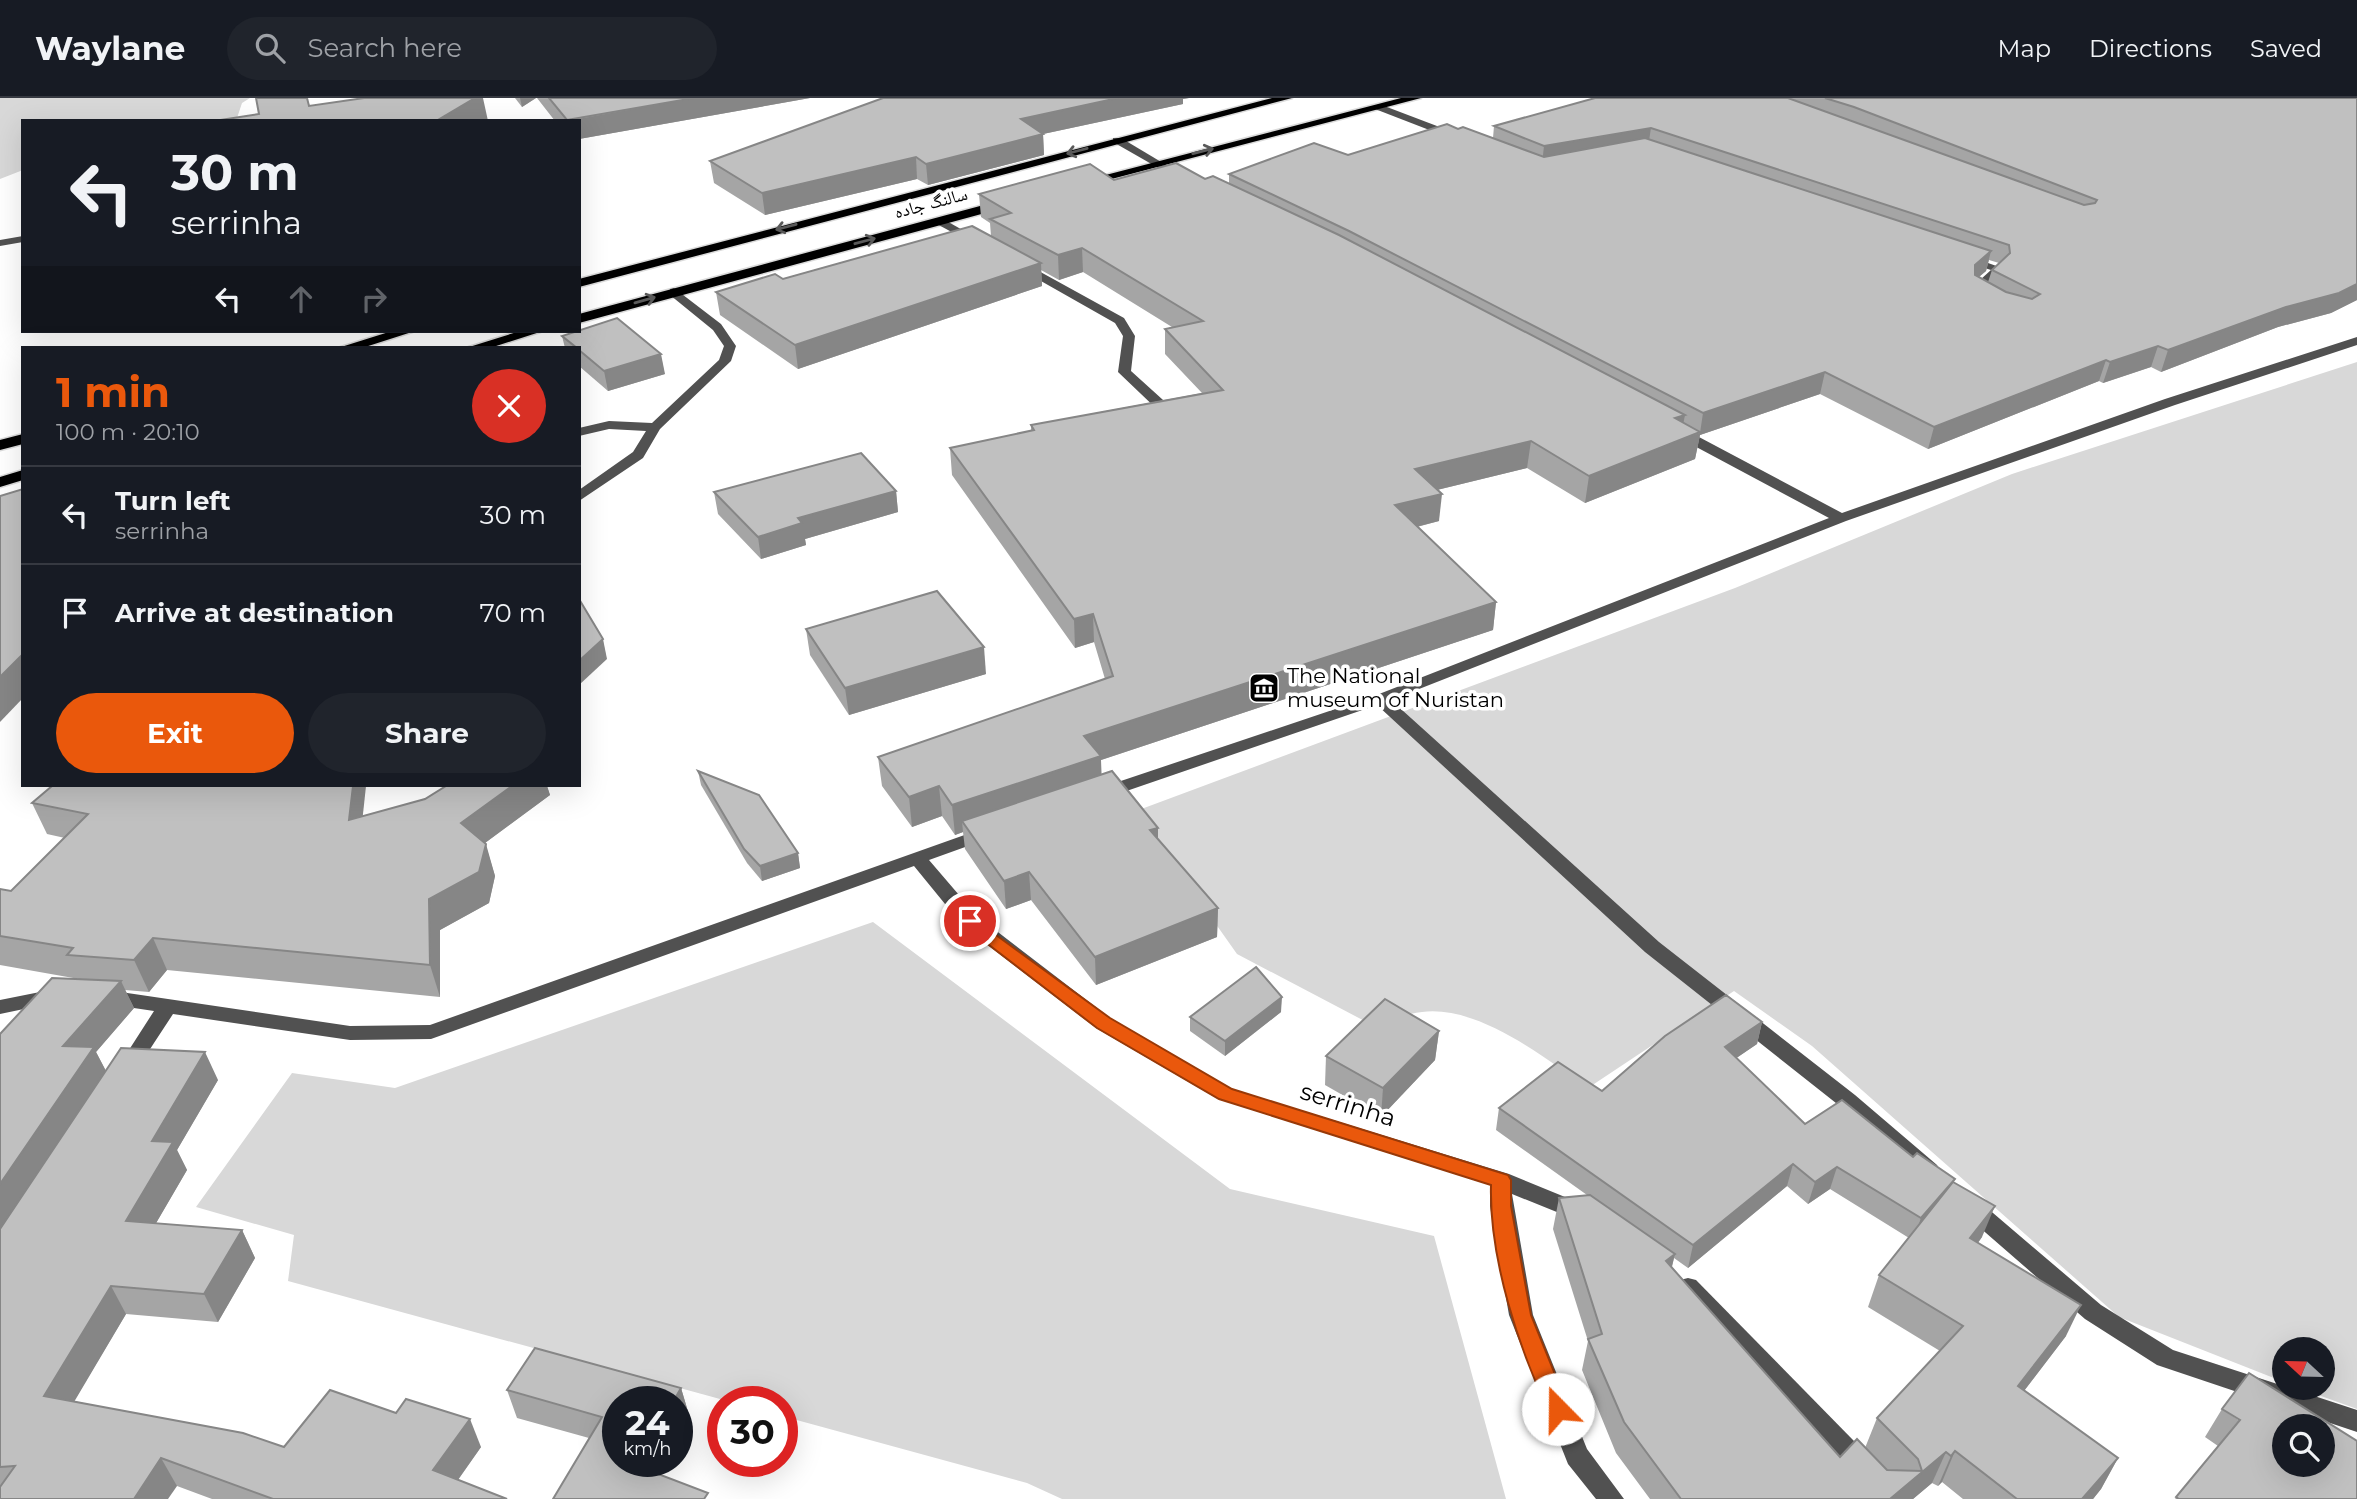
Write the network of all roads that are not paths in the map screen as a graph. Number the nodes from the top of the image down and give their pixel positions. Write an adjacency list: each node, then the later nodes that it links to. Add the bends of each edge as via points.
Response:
1 (1286, 98): 4 (highway, سالنگ جاده)
2 (1415, 98): 3 (highway)
3 (1379, 107): 5 (street); 6 (highway, one-way to 3)
4 (1117, 140): 6 (street); 16 (highway, سالنگ جاده, one-way to 16)
5 (1466, 141)
6 (1154, 163): 7 (street); 8 (highway)
7 (1192, 181)
8 (1073, 185)
9 (1020, 199): 10 (highway, سالنگ جاده)
10 (939, 221): 13 (street); 17 (highway, سالنگ جاده, one-way to 10)
11 (21, 239): 12 (street)
12 (0, 243)
13 (987, 247)
14 (1959, 256): 18 (street, via 1999,269 1975,290)
15 (1011, 261): 25 (street, via 1120,321 1129,336 1124,372)
16 (581, 282)
17 (674, 292): 19 (highway, سالنگ جاده, one-way to 17); 27 (street, via 717,327 730,346 725,361)
18 (1987, 300)
19 (581, 318)
20 (401, 333): 23 (highway)
21 (530, 333): 24 (highway)
22 (2357, 341): 34 (street)
23 (353, 346)
24 (481, 346)
25 (1168, 412)
26 (1662, 423): 34 (street)
27 (655, 427): 28 (street, via 609,425); 33 (street, via 638,455)
28 (581, 432)
29 (21, 440): 30 (highway)
30 (0, 446)
31 (21, 476): 32 (highway)
32 (0, 482)
33 (581, 496)
34 (1841, 518): 35 (street)
35 (1380, 699): 36 (street); 47 (street, via 1652,947 1848,1101 2093,1312 2165,1358)
36 (1089, 798)
37 (1010, 825): 38 (street)
38 (917, 857): 41 (street, via 431,1032 349,1033); 44 (street, serrinha, via 970,921 1103,1023 1225,1094)
39 (69, 996): 42 (street, via 43,996)
40 (96, 996): 41 (street)
41 (168, 1006): 43 (street)
42 (0, 1007)
43 (115, 1086)
44 (1501, 1180): 45 (street, serrinha); 48 (street, via 1501,1206 1521,1315 1577,1456)
45 (1603, 1225)
46 (1666, 1269): 49 (street)
47 (2357, 1420)
48 (1611, 1499)
49 (1894, 1499)

